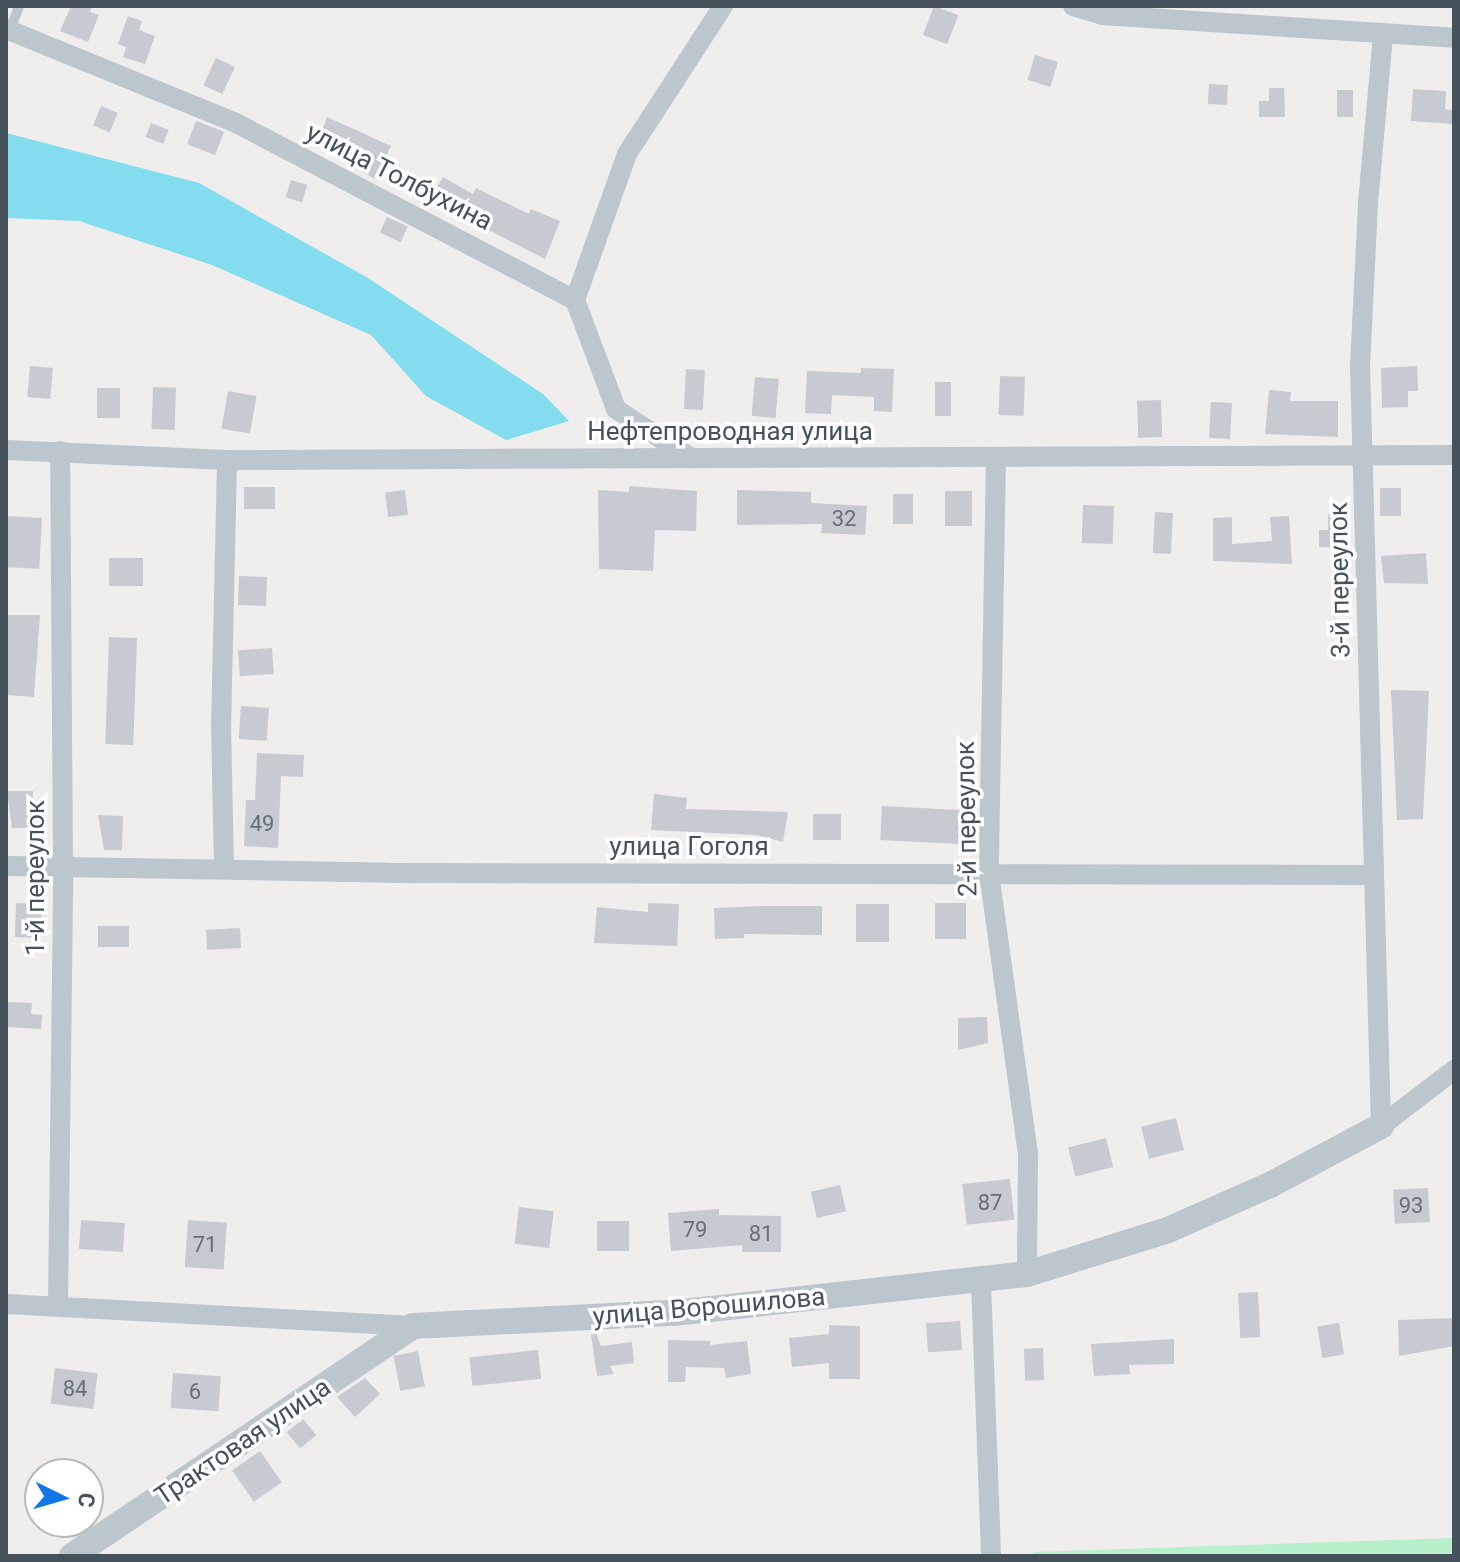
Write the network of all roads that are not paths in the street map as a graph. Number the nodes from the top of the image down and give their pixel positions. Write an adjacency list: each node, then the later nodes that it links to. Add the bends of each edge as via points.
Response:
1 (19, 6): 4 (lane)
2 (723, 6): 7 (street, via 627,154)
3 (1073, 6): 5 (street, via 1102,15)
4 (8, 30): 7 (street, улица Толбухина, via 236,123)
5 (1383, 34): 6 (street); 11 (street, 3-й переулок, via 1360,367)
6 (1454, 38)
7 (575, 300): 13 (street, via 616,409)
8 (6, 450): 9 (street, Нефтепроводная улица)
9 (60, 451): 14 (street, Нефтепроводная улица); 16 (street, 1-й переулок)
10 (1454, 455): 11 (street, Нефтепроводная улица)
11 (1364, 456): 12 (street, Нефтепроводная улица); 19 (street, 3-й переулок)
12 (996, 457): 13 (street, Нефтепроводная улица); 18 (street, 2-й переулок)
13 (691, 458): 14 (street, Нефтепроводная улица)
14 (227, 460): 17 (street, via 221,728)
15 (6, 866): 16 (street, улица Гоголя)
16 (63, 866): 17 (street, улица Гоголя); 25 (street, 1-й переулок)
17 (224, 868): 18 (street, улица Гоголя)
18 (989, 873): 19 (street, улица Гоголя); 22 (street, 2-й переулок, via 1028,1153)
19 (1372, 875): 21 (street, 3-й переулок)
20 (1454, 1070): 21 (street)
21 (1381, 1126): 22 (street, улица Ворошилова, via 1270,1185 1168,1230)
22 (1027, 1274): 23 (street, улица Ворошилова)
23 (981, 1282): 26 (street, улица Ворошилова, via 674,1313); 28 (street)
24 (6, 1304): 25 (street, улица Ворошилова)
25 (58, 1304): 26 (street, улица Ворошилова)
26 (413, 1326): 27 (street, Трактовая улица)
27 (72, 1556)
28 (991, 1556)

